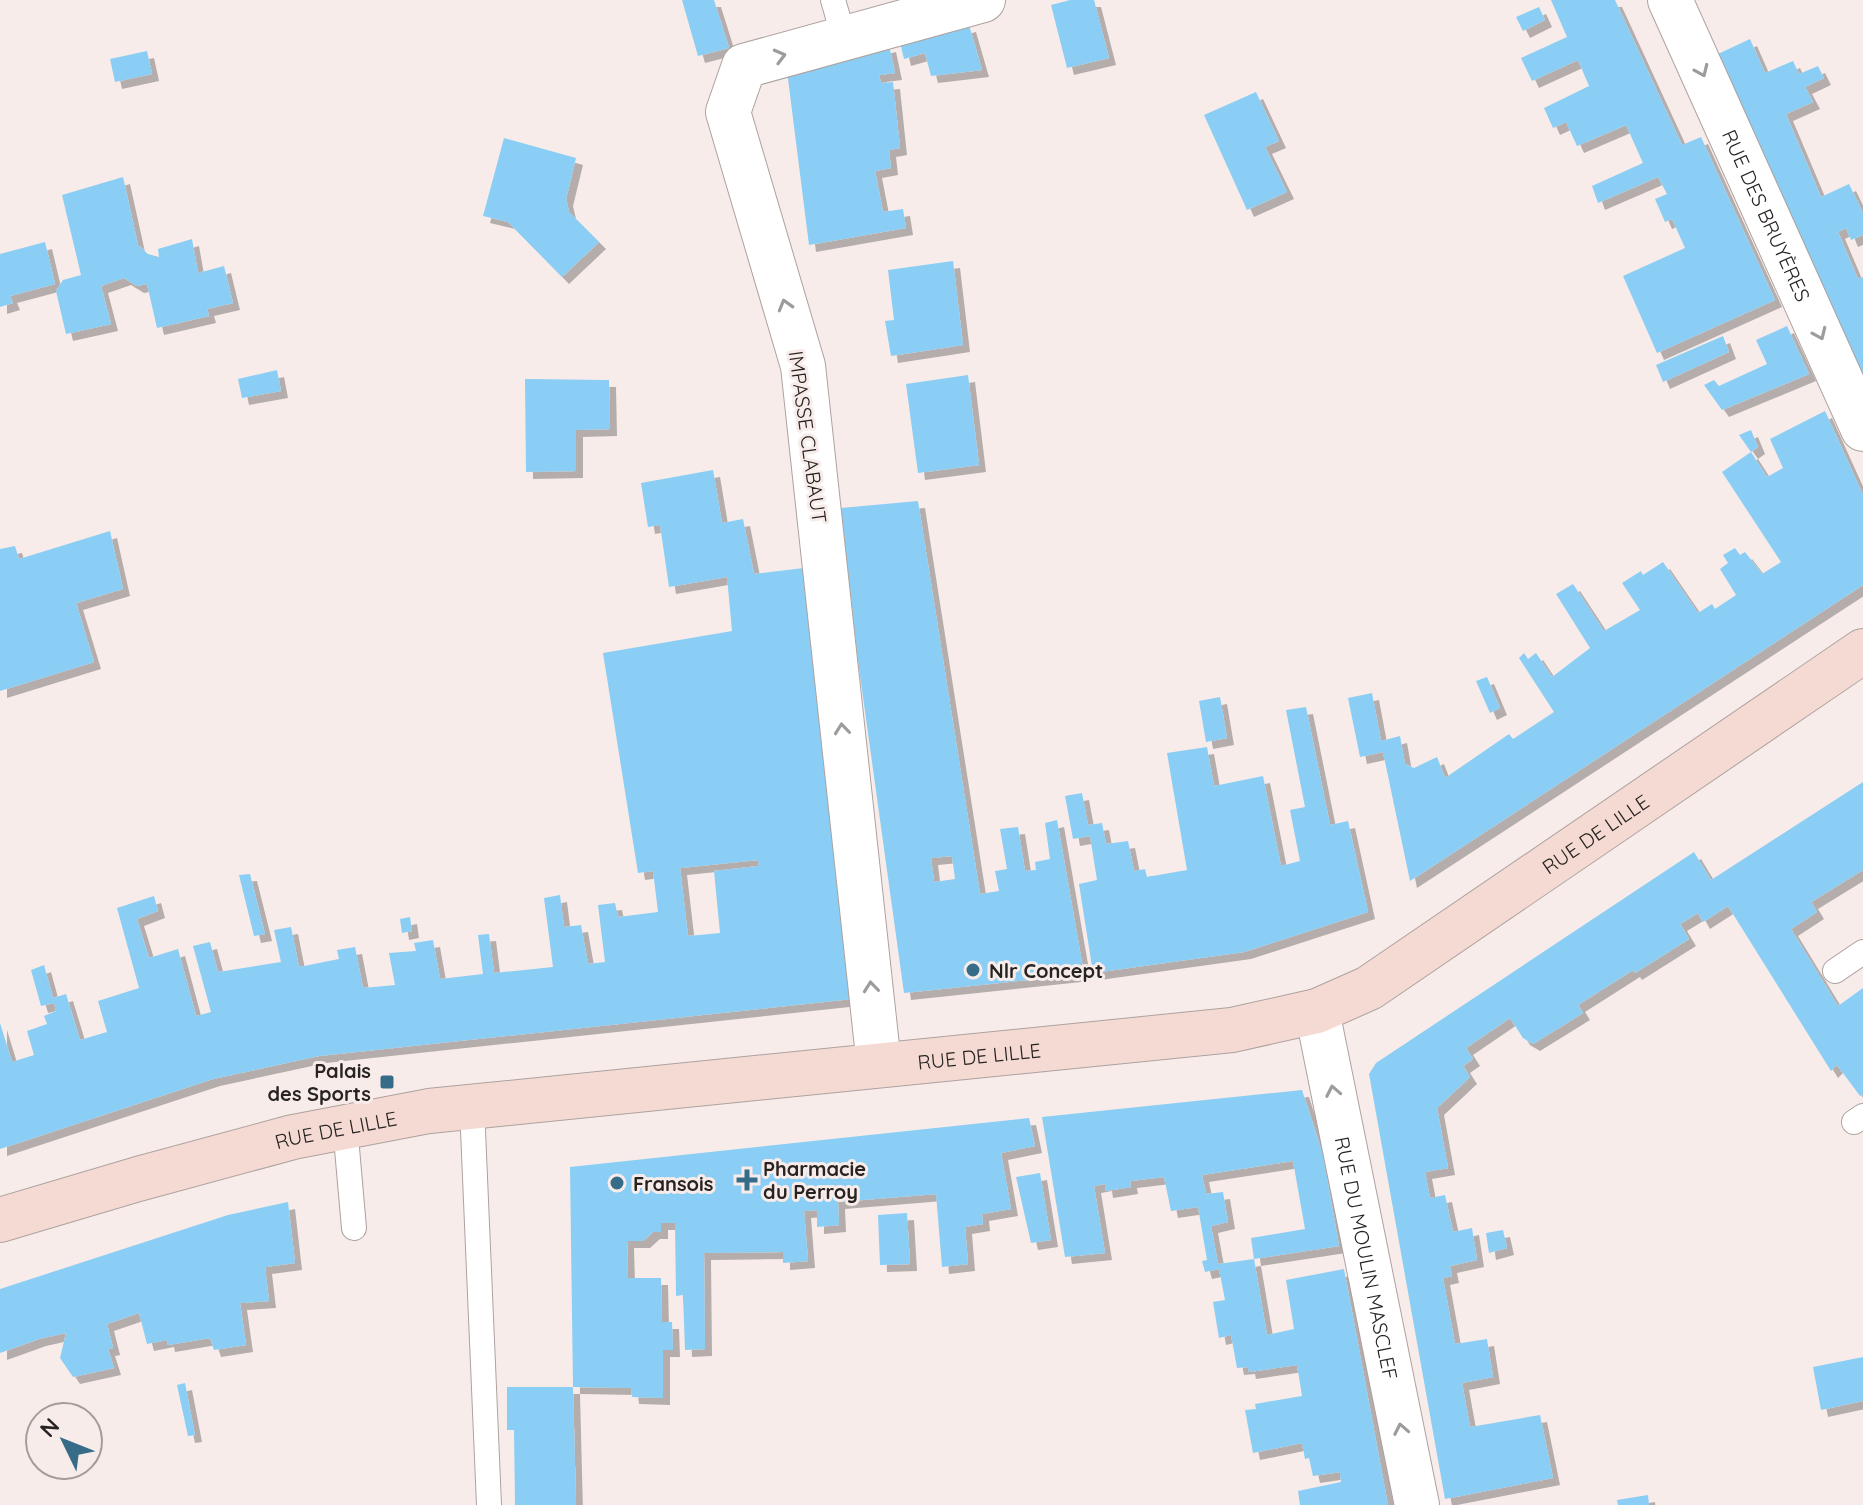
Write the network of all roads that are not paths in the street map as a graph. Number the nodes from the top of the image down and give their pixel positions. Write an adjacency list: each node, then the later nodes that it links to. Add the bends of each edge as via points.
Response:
1 (983, 0): 3 (street, IMPASSE CLABAUT)
2 (1670, 0): 4 (street, RUE DES BRUYÈRES, one-way to 4)
3 (838, 19): 9 (street, IMPASSE CLABAUT, one-way to 3, via 803,366 728,112 744,66)
4 (1863, 429)
5 (1863, 651): 8 (main road, RUE DE LILLE, via 1369,988)
6 (1863, 952): 7 (lane)
7 (1835, 971)
8 (1317, 1011): 9 (main road, RUE DE LILLE, via 1232,1030); 15 (street, RUE DU MOULIN MASCLEF, one-way to 8)
9 (879, 1065): 10 (main road, RUE DE LILLE)
10 (472, 1107): 11 (main road, RUE DE LILLE); 14 (lane)
11 (345, 1126): 12 (main road, RUE DE LILLE); 13 (lane)
12 (0, 1220)
13 (354, 1228)
14 (489, 1505)
15 (1417, 1505)

